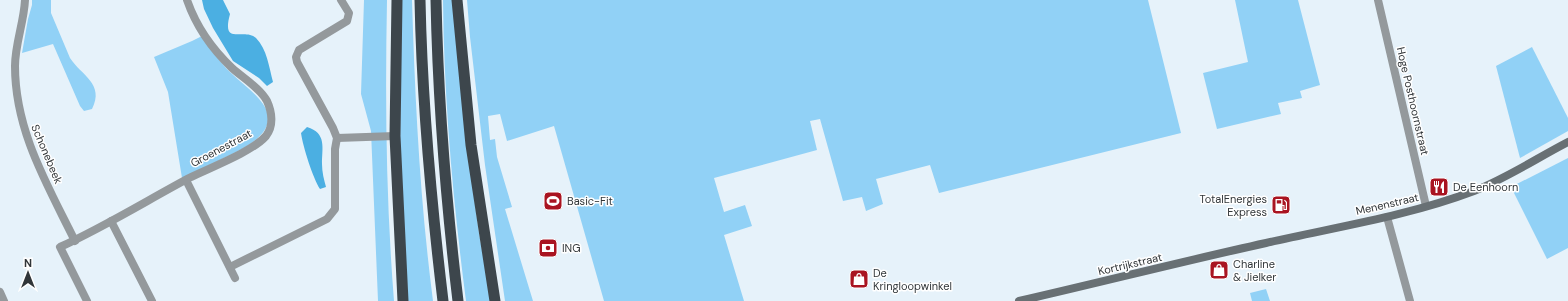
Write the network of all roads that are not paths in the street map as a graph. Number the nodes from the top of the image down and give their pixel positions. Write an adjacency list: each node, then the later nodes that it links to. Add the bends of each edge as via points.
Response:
1 (25, 0): 16 (street, Schonebeek, via 15,64 16,97 30,148)
2 (187, 0): 12 (street, Groenestraat, via 194,18 214,48 266,100 272,118 266,135 251,147)
3 (341, 0): 10 (street, via 349,13 347,21 299,50 296,57)
4 (397, 0): 9 (highway)
5 (420, 0): 25 (highway, via 427,162)
6 (436, 0): 26 (highway, via 443,157)
7 (457, 0): 27 (highway, via 471,145)
8 (1378, 0): 13 (street, Hoge Posthoornstraat)
9 (394, 136): 10 (street); 24 (highway)
10 (337, 138): 18 (street, via 335,203 332,214 327,219)
11 (1568, 142): 13 (main road, Menenstraat, via 1476,190)
12 (186, 180): 15 (street, Groenestraat); 18 (street)
13 (1426, 206): 14 (main road, Menenstraat)
14 (1387, 217): 17 (main road, Menenstraat); 29 (street)
15 (111, 221): 16 (street, Groenestraat); 23 (street)
16 (75, 241): 22 (street, Groenestraat, via 60,247)
17 (1246, 247): 28 (main road, Kortrijkstraat)
18 (230, 267): 19 (street)
19 (236, 278)
20 (0, 292): 21 (street)
21 (4, 301)
22 (87, 301)
23 (152, 301)
24 (403, 301)
25 (443, 301)
26 (458, 301)
27 (495, 301)
28 (1019, 301)
29 (1410, 301)

